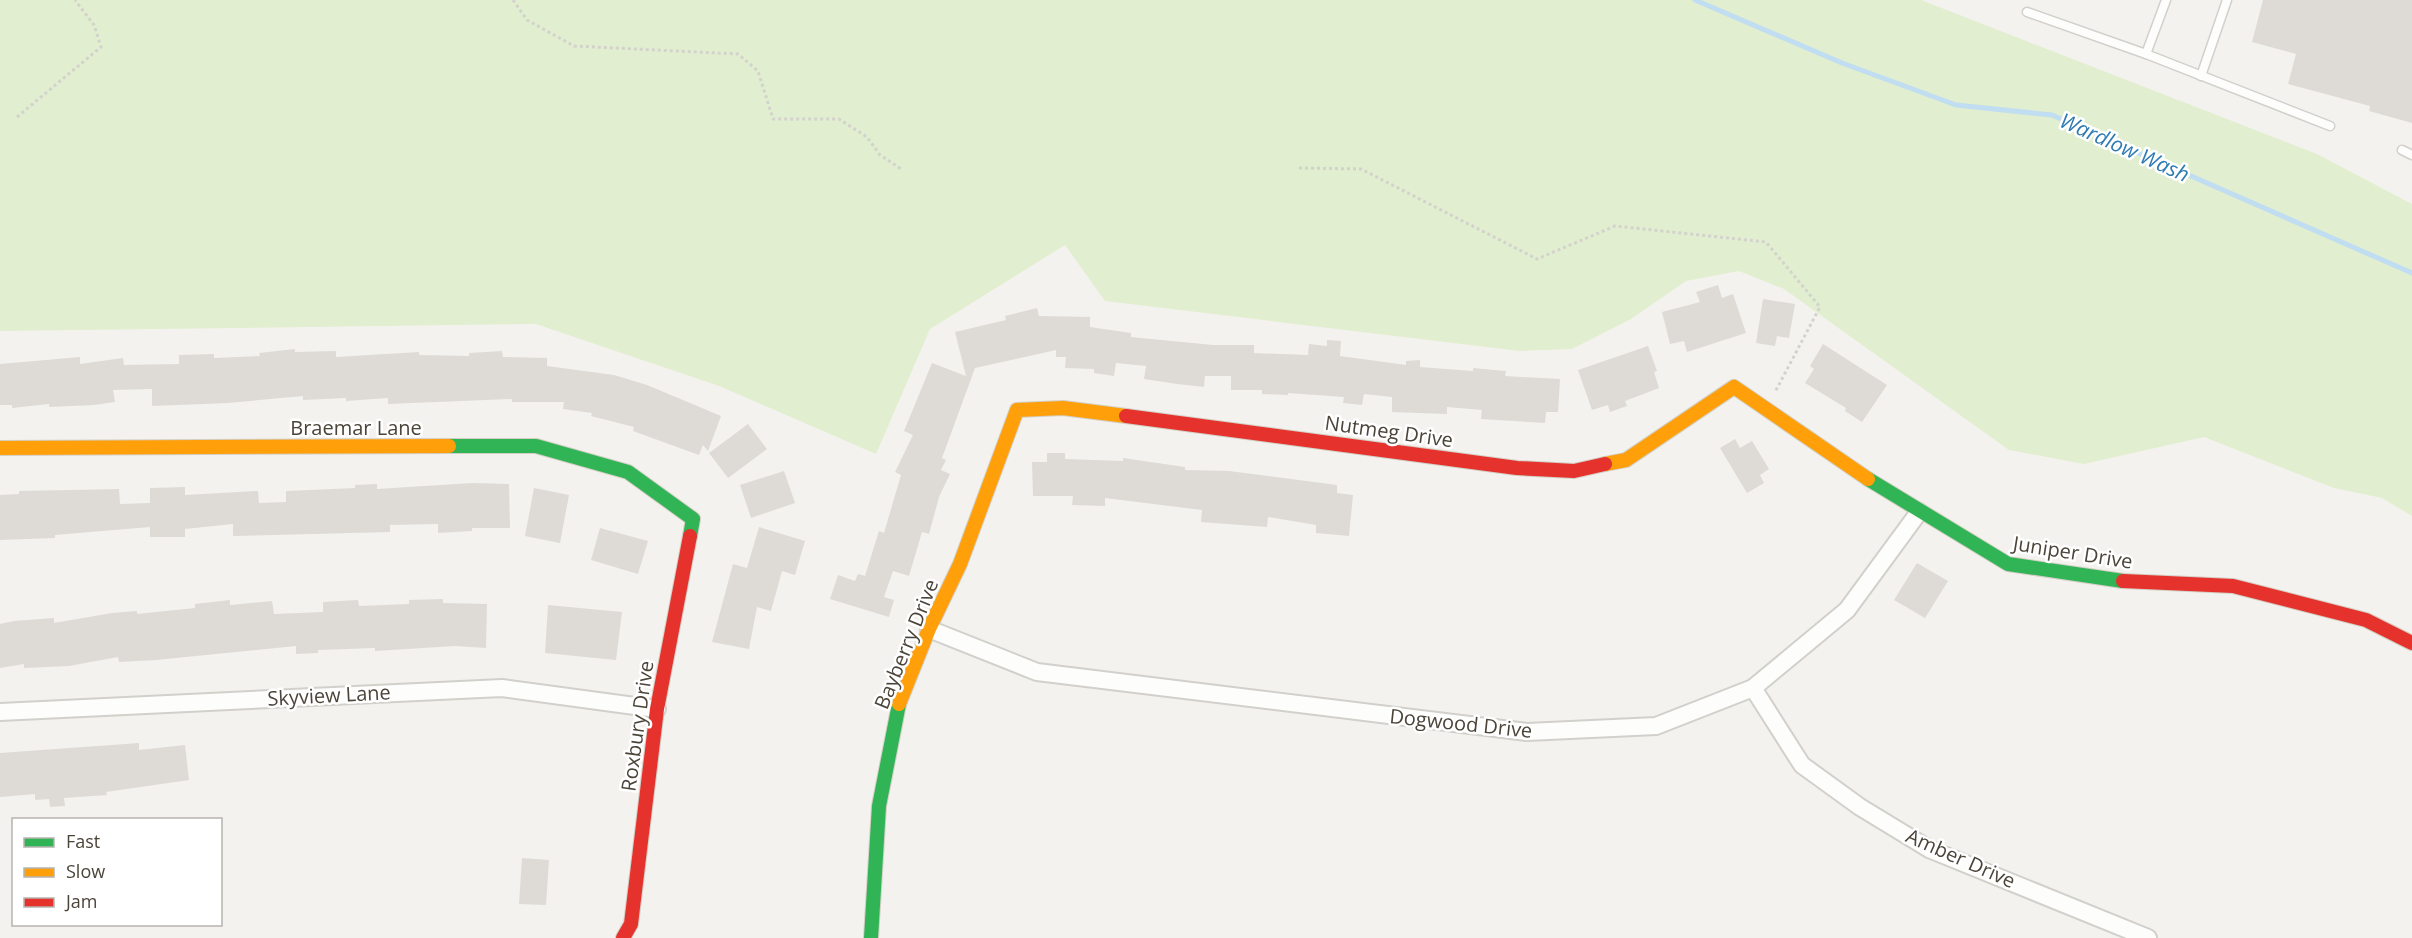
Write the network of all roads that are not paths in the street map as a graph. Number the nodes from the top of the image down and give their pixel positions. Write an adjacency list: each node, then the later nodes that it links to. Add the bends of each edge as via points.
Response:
1 (2166, 0): 4 (lane)
2 (2227, 0): 5 (lane)
3 (2027, 12): 4 (lane)
4 (2146, 54): 5 (lane)
5 (2200, 76): 6 (lane)
6 (2330, 126)
7 (2402, 150): 8 (lane)
8 (2412, 155)
9 (1734, 387): 10 (street, Nutmeg Drive, via 1626,460 1574,471 1517,468 1063,408); 12 (street, Juniper Drive)
10 (1017, 410): 14 (street, Bayberry Drive, via 960,564)
11 (0, 448): 13 (street, Braemar Lane, via 536,446 628,472)
12 (1918, 512): 15 (street, Juniper Drive, via 2008,564 2116,581 2233,586 2366,620); 16 (street, Dogwood Drive, via 1848,610)
13 (693, 519): 17 (street, Roxbury Drive)
14 (929, 629): 16 (street, Dogwood Drive, via 1037,672 1527,732 1656,726); 20 (street, Bayberry Drive, via 894,725 879,806)
15 (2412, 643)
16 (1754, 688): 21 (street, Amber Drive, via 1802,765 1860,807 1929,849)
17 (657, 709): 18 (street, Skyview Lane, via 502,688); 19 (street, Roxbury Drive, via 631,924)
18 (0, 712)
19 (623, 938)
20 (871, 938)
21 (2148, 938)

